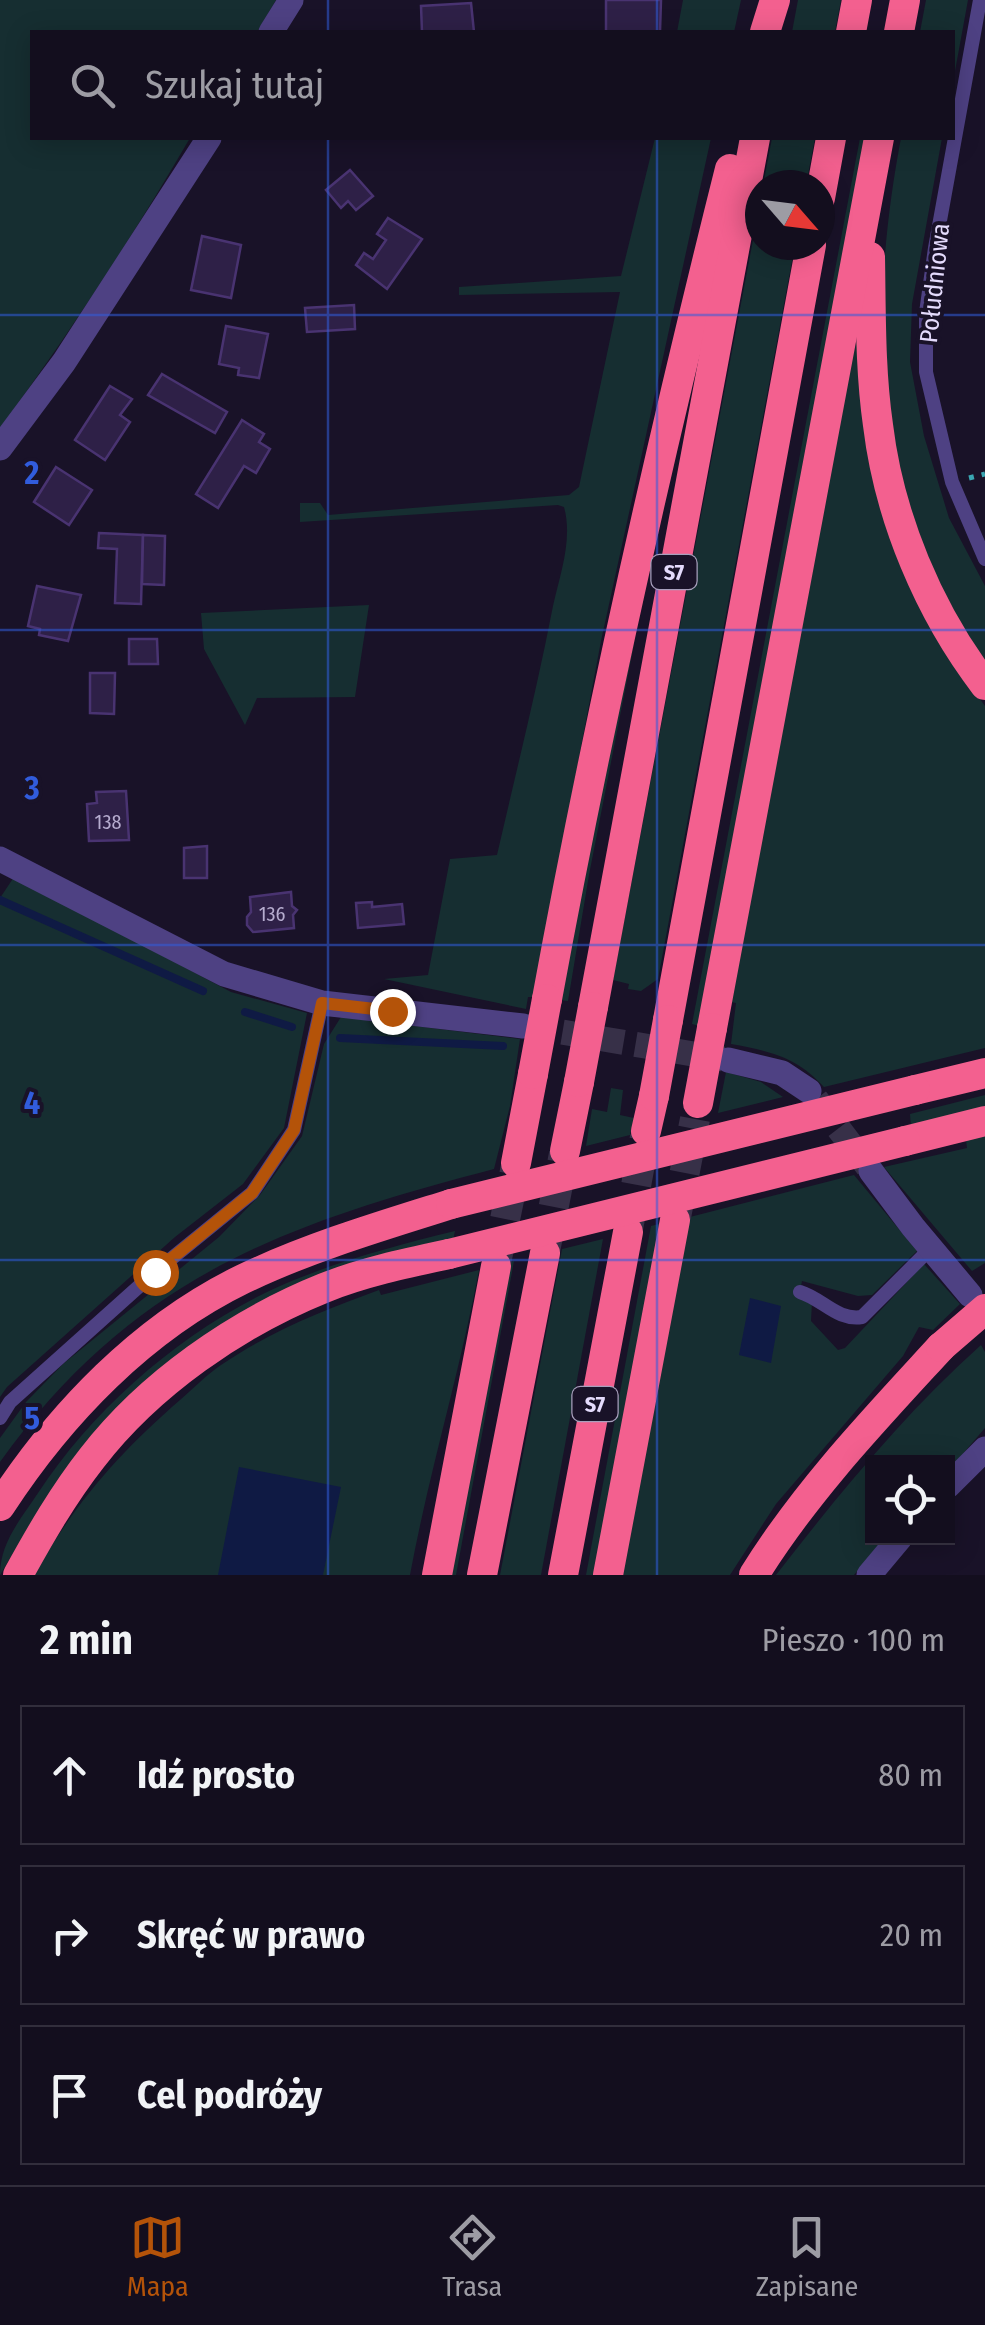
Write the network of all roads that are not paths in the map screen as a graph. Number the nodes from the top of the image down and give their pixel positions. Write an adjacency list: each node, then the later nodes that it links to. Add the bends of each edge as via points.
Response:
1 (290, 0): 6 (street)
2 (778, 0): 7 (highway); 8 (highway)
3 (858, 0): 9 (highway)
4 (905, 0): 10 (highway)
5 (980, 0): 11 (lane, Południowa)
6 (273, 30)
7 (766, 30)
8 (774, 30)
9 (851, 30)
10 (899, 30)
11 (955, 138)
12 (208, 140): 21 (street)
13 (738, 140): 34 (highway, bridge, via 666,426)
14 (755, 140): 33 (highway, S7, bridge)
15 (832, 140): 18 (highway)
16 (879, 140): 19 (highway)
17 (955, 140): 22 (lane, Południowa, via 926,312 926,372 952,482)
18 (826, 170)
19 (868, 195): 23 (highway, via 872,368 890,488 935,607); 30 (highway, bridge)
20 (808, 260): 32 (highway, bridge)
21 (0, 448)
22 (985, 559)
23 (985, 684)
24 (0, 858): 25 (street, via 224,974)
25 (322, 1003): 26 (street); 43 (lane, via 294,1130 252,1193 155,1272)
26 (523, 1026)
27 (728, 1060): 29 (street, via 782,1073)
28 (985, 1073): 46 (highway, bridge, via 452,1204 299,1255 178,1319 114,1370 62,1420)
29 (808, 1091)
30 (697, 1111)
31 (985, 1121): 48 (highway, bridge, via 324,1288 266,1316 146,1399 93,1457)
32 (646, 1131)
33 (565, 1151)
34 (516, 1163)
35 (871, 1171): 38 (street)
36 (675, 1220): 52 (highway)
37 (628, 1232): 51 (highway, S7)
38 (930, 1248): 41 (lane, via 862,1317 840,1316); 42 (street)
39 (545, 1253): 50 (highway)
40 (496, 1266): 49 (highway)
41 (800, 1292)
42 (978, 1302): 53 (highway, bridge, via 823,1478)
43 (0, 1418)
44 (985, 1449): 45 (street)
45 (955, 1479)
46 (0, 1506)
47 (894, 1545): 54 (street)
48 (18, 1575)
49 (437, 1575)
50 (482, 1575)
51 (562, 1575)
52 (608, 1575)
53 (754, 1575)
54 (869, 1575)

